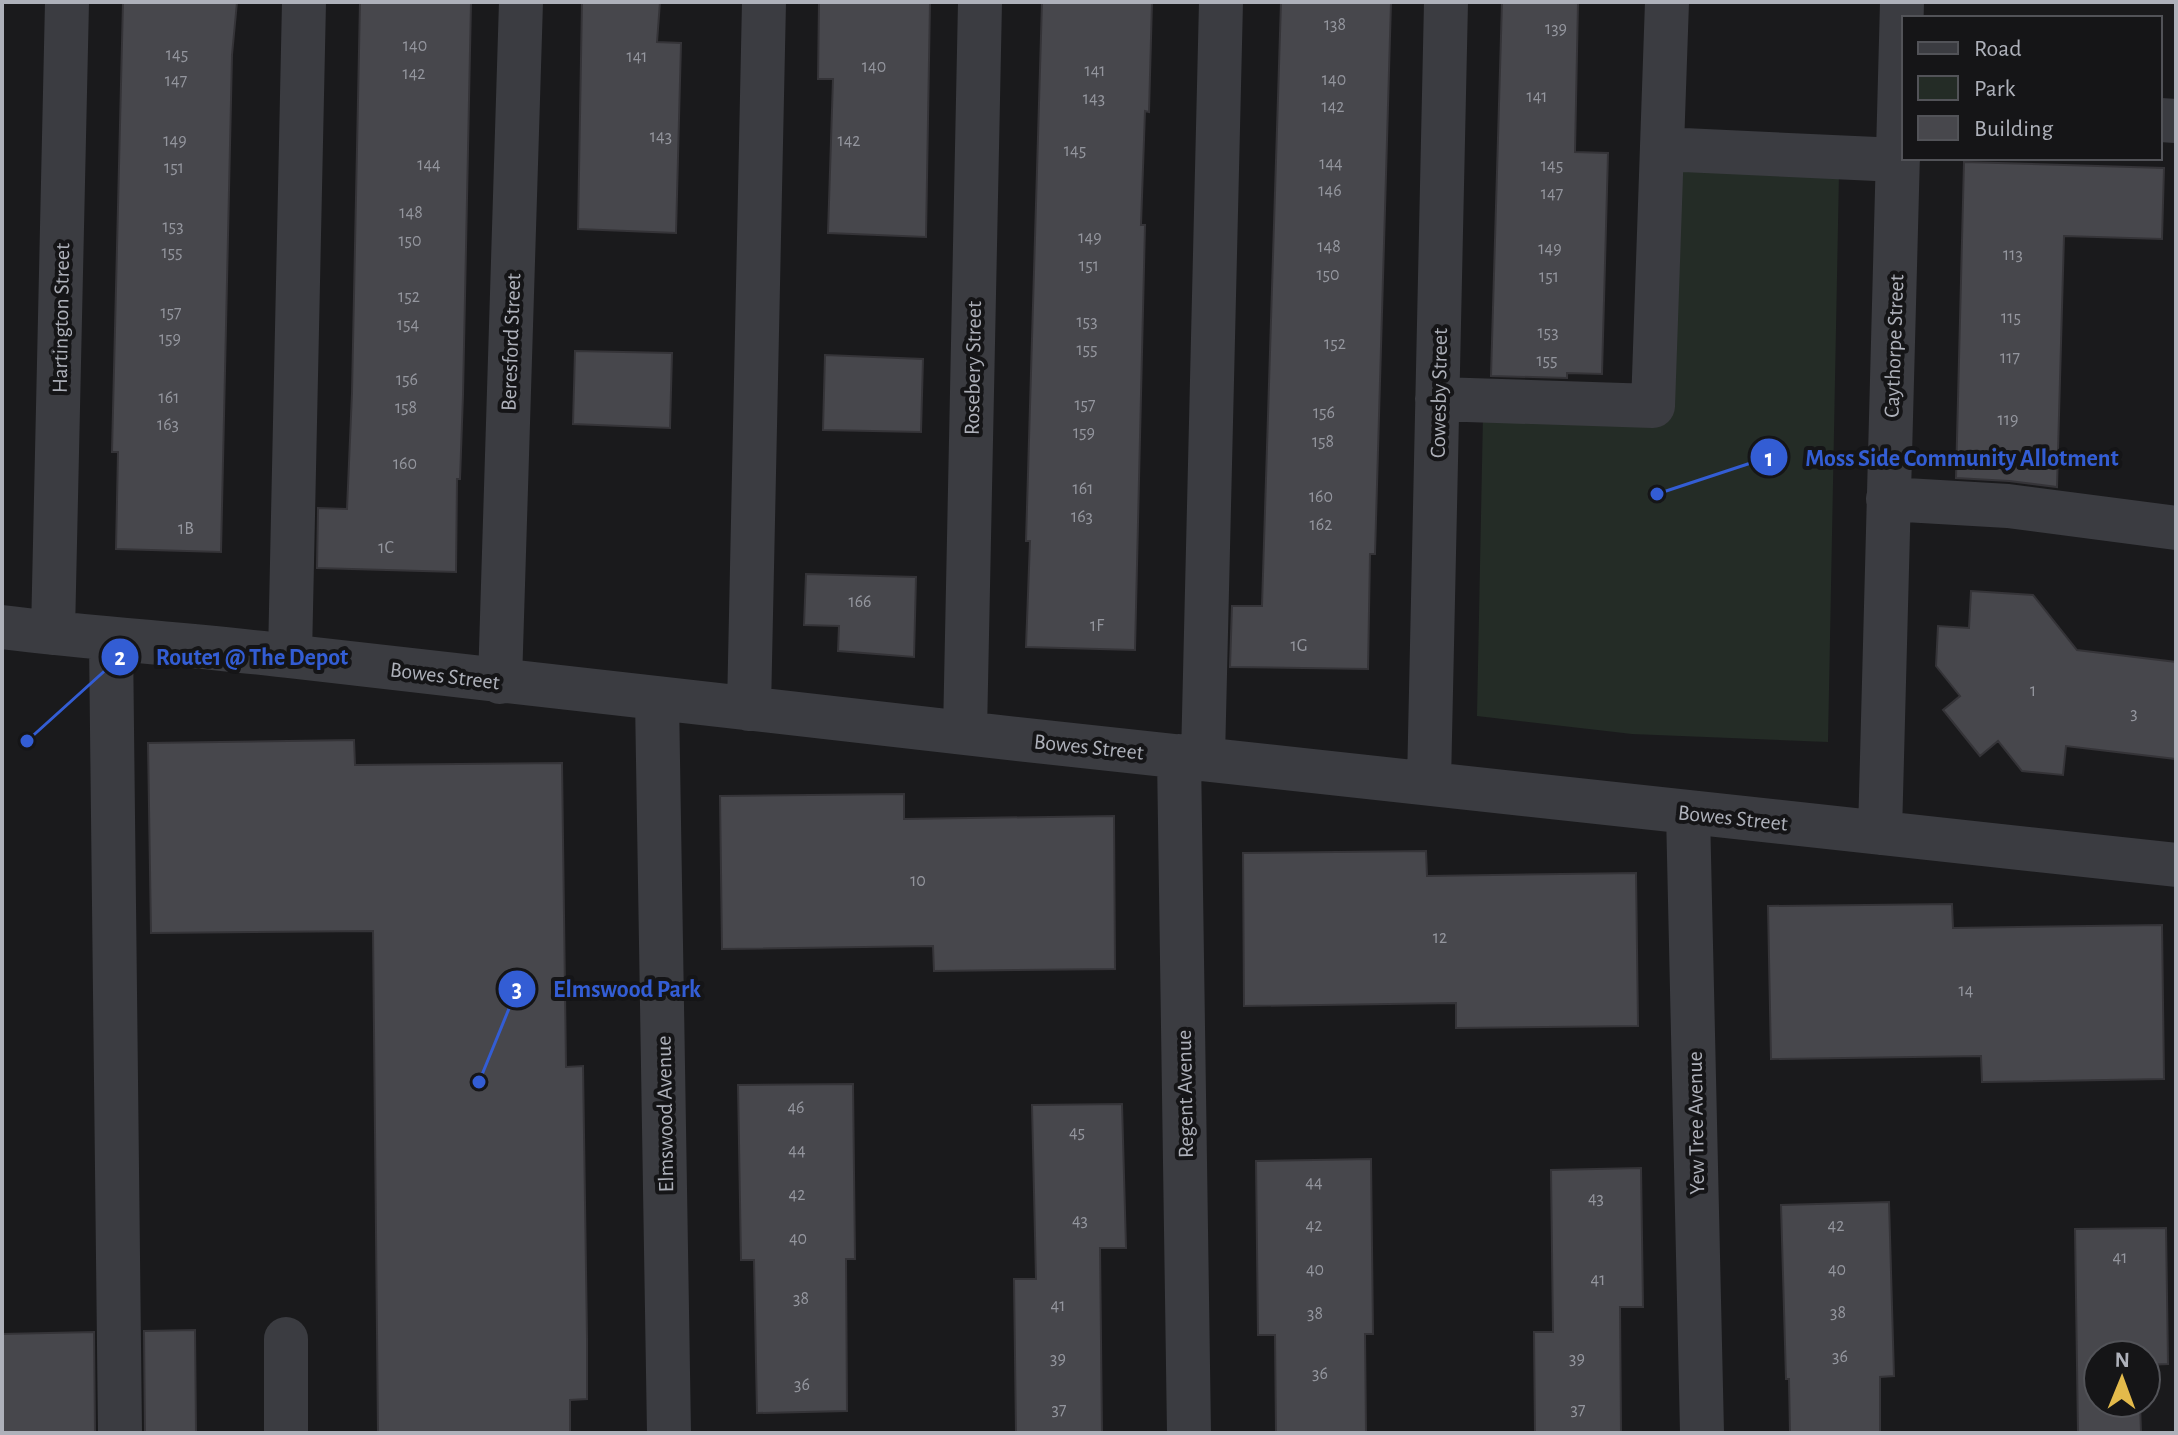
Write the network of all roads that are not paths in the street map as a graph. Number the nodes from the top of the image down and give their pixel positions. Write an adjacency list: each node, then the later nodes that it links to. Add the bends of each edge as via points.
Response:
1 (67, 2): 17 (street, Hartington Street)
2 (304, 2): 19 (street)
3 (521, 2): 20 (street, Beresford Street)
4 (764, 2): 22 (street)
5 (980, 2): 23 (street, Rosebery Street)
6 (1221, 2): 24 (street, Regent Avenue)
7 (1446, 2): 13 (street, Cowesby Street)
8 (1667, 2): 11 (street)
9 (1902, 2): 10 (street, Caythorpe Street)
10 (1901, 114): 12 (street, Caythorpe Street)
11 (1662, 149): 12 (street); 13 (street, via 1653,406)
12 (1898, 160): 14 (street, Caythorpe Street)
13 (1437, 399): 25 (street, Cowesby Street)
14 (1888, 499): 15 (street, via 2008,506); 27 (street, Caythorpe Street)
15 (2176, 528)
16 (2, 627): 17 (street, Bowes Street)
17 (53, 633): 18 (street, Bowes Street)
18 (111, 640): 19 (street, Bowes Street); 30 (street)
19 (290, 656): 20 (street, Bowes Street)
20 (500, 682): 21 (street, Bowes Street)
21 (657, 699): 22 (street, Bowes Street); 32 (street, Elmswood Avenue)
22 (749, 709): 23 (street, Bowes Street)
23 (965, 733): 24 (street, Bowes Street)
24 (1191, 757): 25 (street, Bowes Street); 33 (street, Regent Avenue)
25 (1429, 783): 26 (street, Bowes Street)
26 (1688, 812): 27 (street, Bowes Street); 34 (street, Yew Tree Avenue)
27 (1880, 833): 28 (street, Bowes Street)
28 (2176, 865)
29 (286, 1339): 31 (street)
30 (120, 1433)
31 (286, 1433)
32 (669, 1433)
33 (1189, 1433)
34 (1702, 1433)

